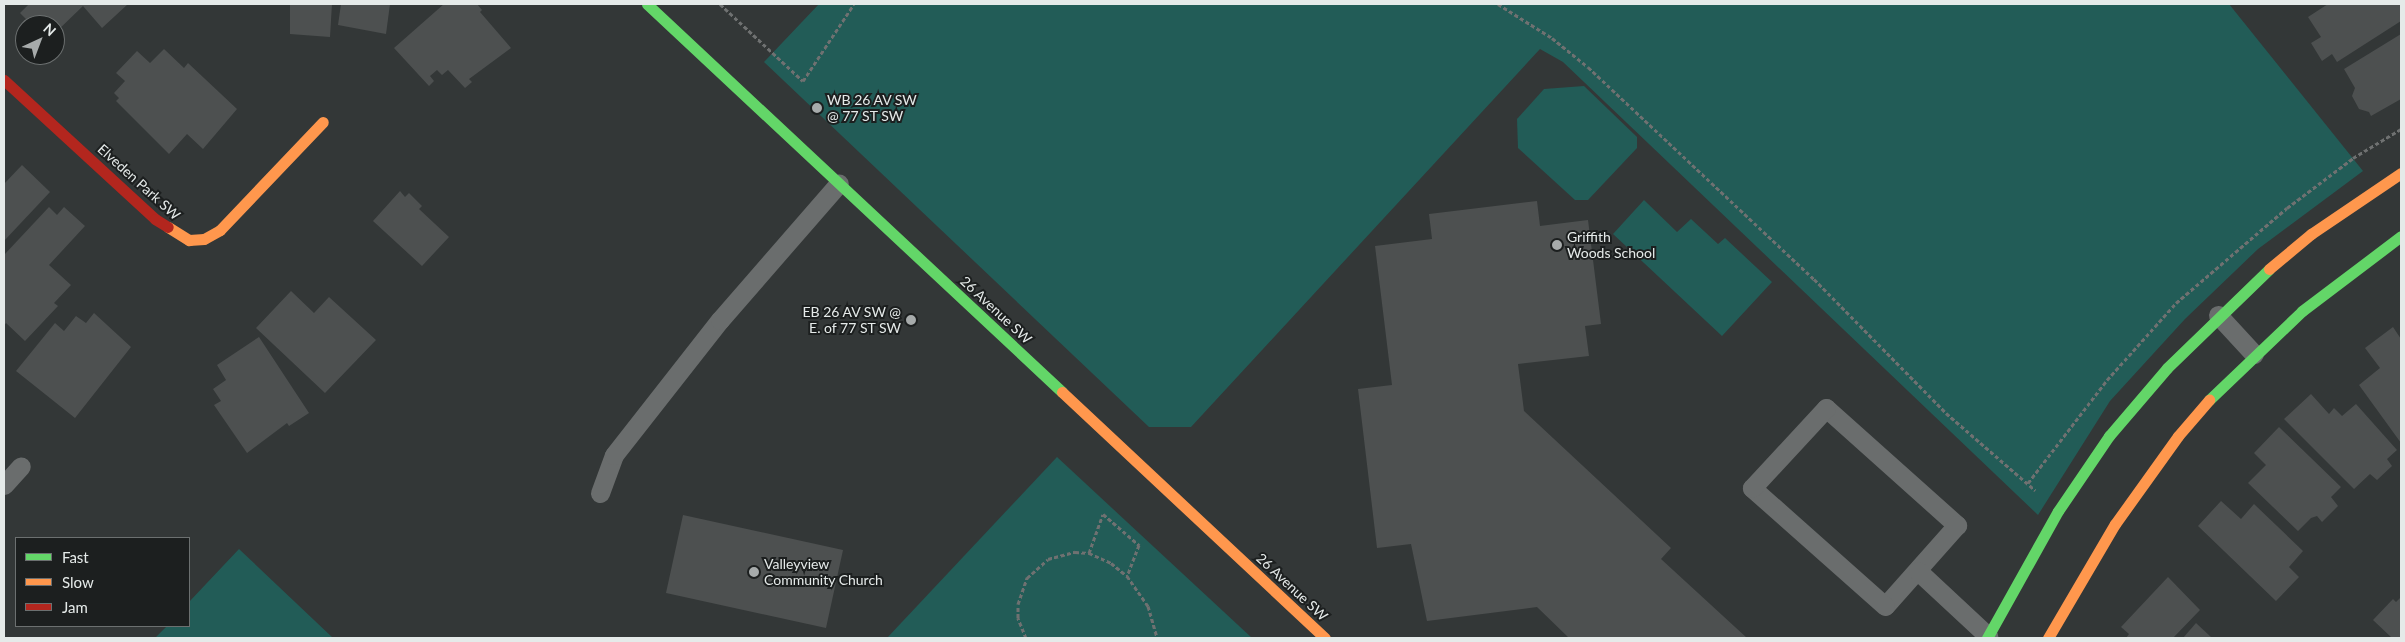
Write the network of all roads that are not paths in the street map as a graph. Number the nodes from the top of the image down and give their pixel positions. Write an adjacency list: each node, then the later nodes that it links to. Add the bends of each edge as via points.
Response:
1 (647, 4): 5 (street, 26 Avenue SW)
2 (4, 80): 3 (street, Elveden Park SW, via 155,219 188,240 204,239 220,230)
3 (323, 122)
4 (2401, 173): 7 (street, via 2311,234)
5 (838, 183): 11 (lane, via 720,320 614,455); 14 (street, 26 Avenue SW)
6 (2401, 236): 8 (street, via 2302,310)
7 (2218, 315): 8 (lane); 13 (street, via 2109,436 2058,511)
8 (2254, 354): 15 (street, via 2204,406 2149,474 2115,524)
9 (21, 466): 10 (lane)
10 (4, 485)
11 (600, 493)
12 (1918, 571): 12 (lane, via 1957,525 1826,408 1752,488 1885,606); 13 (lane)
13 (1988, 637)
14 (1325, 638)
15 (2048, 638)

